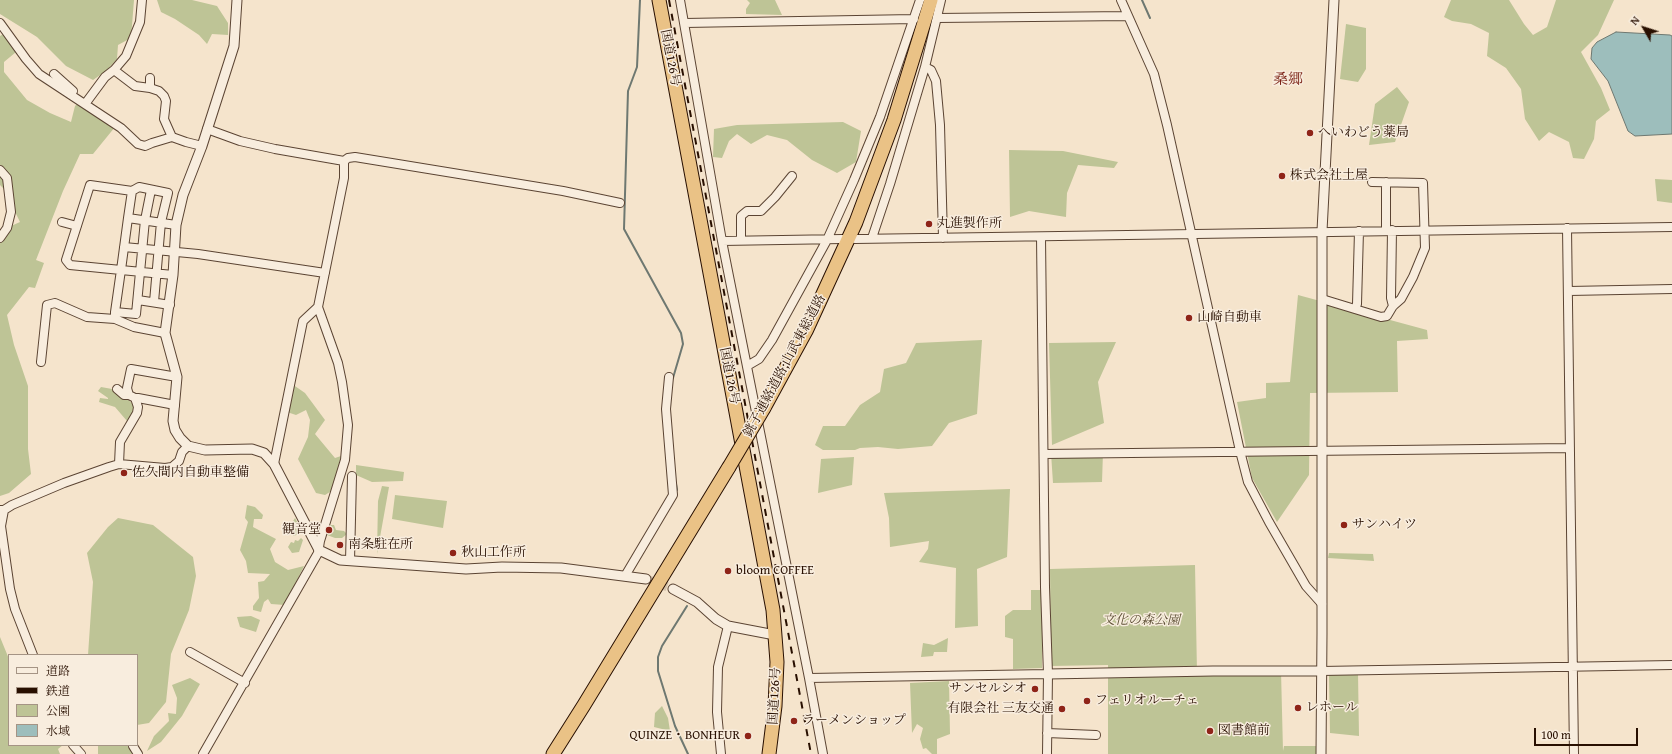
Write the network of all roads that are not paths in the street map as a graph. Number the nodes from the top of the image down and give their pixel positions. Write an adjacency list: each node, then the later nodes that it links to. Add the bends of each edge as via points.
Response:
1 (142, 0): 17 (street, via 140,22 132,44)
2 (237, 0): 22 (street, via 234,46)
3 (659, 0): 100 (highway, 国道126号)
4 (680, 0): 14 (street)
5 (920, 0): 12 (street)
6 (931, 0): 109 (highway, 銚子連絡道路;山武東総道路, bridge, via 894,120 856,222 806,331 729,468)
7 (941, 0): 11 (street)
8 (1121, 0): 10 (street)
9 (1334, 0): 43 (street)
10 (1128, 16): 11 (street); 45 (street, via 1154,74)
11 (937, 18): 16 (street)
12 (914, 19): 14 (street); 53 (street, via 880,117)
13 (0, 23): 15 (street)
14 (685, 23): 54 (street)
15 (2, 34): 21 (street, via 39,74)
16 (925, 67): 48 (street); 49 (street, via 931,70 936,81 940,125)
17 (114, 70): 20 (street, via 135,86); 21 (street)
18 (54, 74): 21 (street)
19 (150, 78): 20 (street)
20 (150, 88): 23 (street, via 164,96 164,119)
21 (82, 102): 23 (street, via 121,128 138,144 145,146)
22 (207, 129): 24 (street); 25 (street, via 240,141)
23 (172, 136): 24 (street)
24 (202, 146): 37 (street)
25 (344, 161): 32 (street, via 355,157 563,191); 61 (street, via 344,178)
26 (0, 170): 47 (street, via 8,178 11,212 7,228)
27 (792, 176): 52 (street, via 761,211 747,211 741,216)
28 (1372, 182): 29 (street)
29 (1386, 182): 41 (street); 42 (street, via 1423,183)
30 (151, 190): 31 (street, via 139,187); 34 (street); 36 (street, via 168,193)
31 (132, 191): 33 (street); 38 (street, via 90,185)
32 (620, 203)
33 (128, 218): 34 (street); 55 (street)
34 (145, 220): 36 (street); 56 (street)
35 (62, 222): 38 (street)
36 (161, 222): 37 (street); 57 (street)
37 (176, 225): 58 (street)
38 (77, 226): 59 (street, via 66,260 70,265)
39 (1672, 227): 40 (street)
40 (1567, 228): 42 (street); 65 (street)
41 (1389, 230): 42 (street); 44 (street); 70 (street)
42 (1425, 230): 70 (street, via 1425,248 1413,277 1401,299)
43 (1322, 231): 44 (street); 45 (street); 66 (street)
44 (1359, 231): 72 (street)
45 (1191, 234): 46 (street); 86 (street)
46 (1041, 237): 49 (street); 88 (street)
47 (0, 238)
48 (872, 238): 49 (street); 51 (street)
49 (942, 238)
50 (842, 239): 53 (street)
51 (855, 239)
52 (741, 240): 53 (street); 54 (street)
53 (827, 240): 78 (street, via 772,340 759,359)
54 (722, 241): 78 (street)
55 (124, 247): 56 (street); 59 (street)
56 (143, 249): 57 (street); 60 (street)
57 (158, 251): 58 (street); 62 (street)
58 (175, 252): 61 (street); 63 (street)
59 (121, 270): 60 (street); 74 (street)
60 (141, 272): 62 (street); 67 (street)
61 (325, 273): 71 (street)
62 (156, 274): 63 (street); 68 (street)
63 (173, 275): 69 (street)
64 (1672, 289): 65 (street)
65 (1569, 291): 85 (street)
66 (1322, 299): 72 (street); 87 (street)
67 (138, 300): 68 (street); 74 (street, via 136,314)
68 (154, 302): 69 (street)
69 (170, 305): 76 (street)
70 (1393, 306): 72 (street, via 1387,316 1381,317)
71 (318, 307): 90 (street, via 303,321); 93 (street, via 338,364 348,425 345,460)
72 (1355, 309)
73 (53, 316): 75 (street)
74 (115, 316): 75 (street, via 87,316 55,302 47,305); 76 (street, via 134,327)
75 (45, 325): 77 (street)
76 (166, 333): 79 (street)
77 (41, 362)
78 (747, 366): 107 (street)
79 (177, 377): 82 (street, via 131,369 127,388); 83 (street)
80 (669, 377): 95 (street, via 666,409 673,495)
81 (117, 389): 82 (street)
82 (132, 397): 83 (street); 89 (street, via 138,406 137,413 120,442)
83 (175, 405): 84 (street, via 175,430)
84 (188, 446): 89 (street, via 172,467); 90 (street, via 205,450 252,449 264,453)
85 (1570, 448): 87 (street); 104 (street)
86 (1240, 451): 87 (street); 88 (street); 98 (street, via 1251,489 1306,586)
87 (1321, 451): 98 (street)
88 (1044, 454): 106 (street)
89 (119, 464): 92 (street, via 64,483)
90 (274, 464): 93 (street)
91 (352, 476): 94 (street)
92 (2, 510): 102 (street, via 1,526 10,589)
93 (319, 550): 94 (street, via 340,560); 108 (street)
94 (350, 561): 95 (street, via 466,569 561,568)
95 (625, 576): 96 (street)
96 (646, 579)
97 (673, 589): 99 (street, via 697,602)
98 (1322, 604): 105 (street)
99 (728, 626): 100 (street); 119 (street, via 718,667 717,712)
100 (776, 636): 120 (highway, 国道126号, via 775,706)
101 (190, 652): 108 (street)
102 (33, 654)
103 (1672, 665): 104 (street)
104 (1573, 666): 105 (street); 124 (street)
105 (1321, 672): 106 (street); 123 (street)
106 (1048, 674): 107 (street); 110 (street)
107 (810, 678): 121 (street)
108 (245, 683): 116 (street)
109 (584, 706): 117 (highway); 118 (highway)
110 (1047, 733): 111 (street); 122 (street)
111 (1096, 735)
112 (74, 746): 114 (street)
113 (133, 746): 115 (street)
114 (81, 754)
115 (138, 754)
116 (203, 754)
117 (552, 754)
118 (559, 754)
119 (721, 754)
120 (769, 754)
121 (823, 754)
122 (1047, 754)
123 (1321, 754)
124 (1574, 754)

